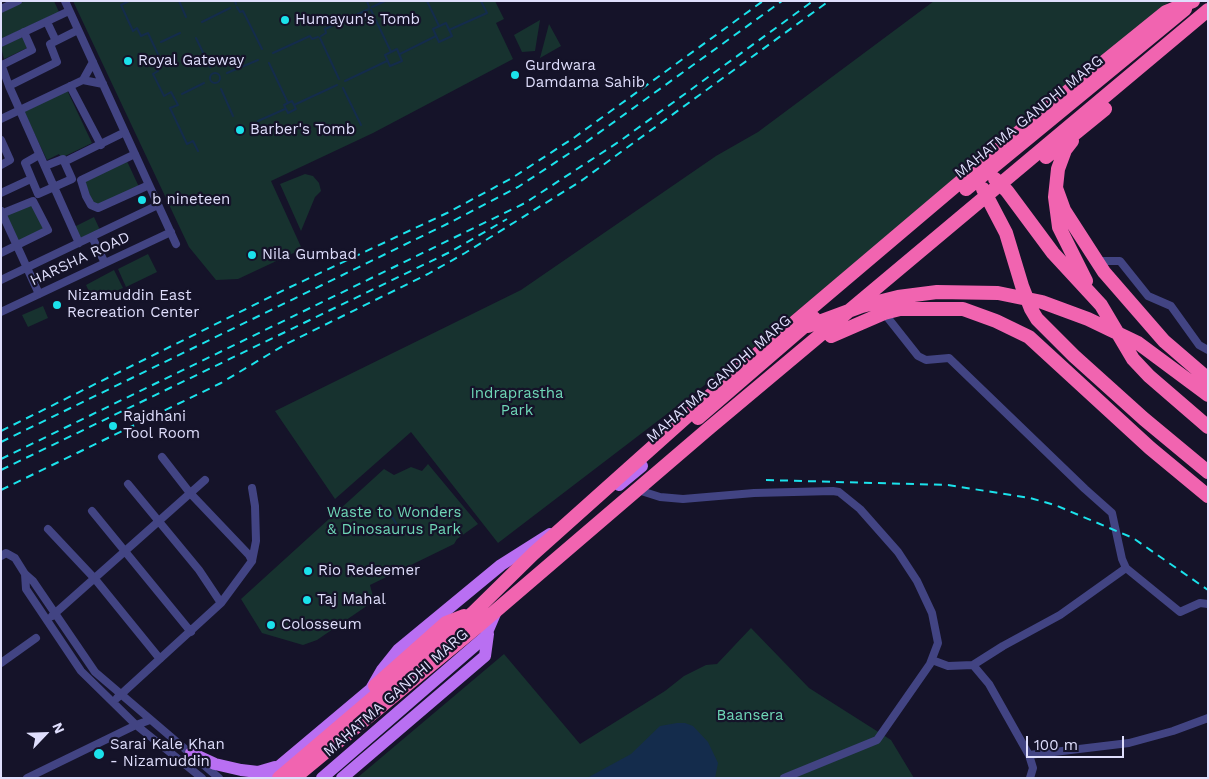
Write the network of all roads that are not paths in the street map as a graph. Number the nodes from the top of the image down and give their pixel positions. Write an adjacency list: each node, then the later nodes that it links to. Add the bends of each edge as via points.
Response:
1 (18, 1): 4 (street)
2 (65, 1): 6 (street)
3 (1194, 1): 21 (highway, MAHATMA GANDHI MARG); 60 (highway, via 1166,12)
4 (1, 9)
5 (1208, 10): 64 (highway)
6 (69, 11): 8 (street); 9 (street)
7 (1208, 21): 22 (highway)
8 (47, 22): 10 (street); 11 (street)
9 (78, 30): 11 (street); 13 (street)
10 (24, 32): 12 (street); 14 (street, via 32,50)
11 (56, 40): 17 (street, via 50,44 57,62)
12 (1, 43)
13 (93, 62): 15 (street); 16 (street)
14 (2, 64): 17 (street)
15 (83, 80): 16 (street); 18 (street)
16 (103, 84): 23 (street)
17 (9, 86): 19 (street)
18 (70, 86): 19 (street); 25 (street)
19 (19, 110): 20 (street); 28 (street)
20 (1, 119)
21 (1040, 129): 26 (highway); 32 (highway, MAHATMA GANDHI MARG)
22 (1080, 131): 26 (highway); 38 (highway, via 1065,150)
23 (125, 132): 25 (street); 27 (street)
24 (1, 140): 30 (street, via 10,160)
25 (101, 145): 29 (street)
26 (1062, 146): 39 (highway)
27 (135, 154): 35 (street); 36 (street)
28 (39, 155): 31 (street); 33 (street, via 25,162)
29 (64, 162): 31 (street, via 63,159); 34 (street)
30 (1, 165)
31 (45, 166): 37 (street)
32 (983, 176): 39 (highway); 41 (highway); 66 (highway, MAHATMA GANDHI MARG)
33 (31, 178): 37 (street, via 39,194); 40 (street)
34 (72, 179): 35 (street); 37 (street)
35 (80, 182): 36 (street, via 95,208)
36 (149, 185): 42 (street)
37 (54, 187): 46 (street)
38 (1056, 188): 50 (highway, via 1064,210); 55 (highway, via 1059,227 1075,262)
39 (1007, 191): 41 (highway); 55 (highway, via 1053,253)
40 (1, 193)
41 (992, 202): 58 (highway); 67 (highway, via 1006,233 1031,309 1038,319 1074,356)
42 (158, 205): 44 (street); 45 (street)
43 (2, 213): 48 (street); 48 (street, via 35,202 47,232)
44 (170, 232): 47 (street); 51 (street, HARSHA ROAD)
45 (92, 237): 46 (street); 51 (street)
46 (79, 243): 52 (street)
47 (176, 244)
48 (17, 246): 49 (street); 52 (street)
49 (1, 253)
50 (1096, 261): 59 (street, via 1120,262 1148,296 1171,306 1199,345); 61 (highway, via 1164,341)
51 (105, 263): 54 (street, HARSHA ROAD)
52 (27, 268): 53 (street); 54 (street)
53 (1, 280)
54 (39, 294): 56 (street, HARSHA ROAD)
55 (1101, 305): 63 (highway, via 1133,359)
56 (1, 312)
57 (884, 313): 58 (highway); 73 (highway, via 918,308 963,309 1029,337 1150,448); 80 (street, via 918,356 926,360 950,358 1112,513)
58 (831, 336): 64 (highway, via 768,388)
59 (1208, 350)
60 (750, 360): 62 (highway, via 824,318 862,306 937,292 998,293 1042,302 1088,318 1138,343); 87 (highway, via 533,554)
61 (1208, 379)
62 (1208, 395)
63 (1208, 427)
64 (708, 429): 71 (highway, MAHATMA GANDHI MARG)
65 (162, 457): 72 (street)
66 (642, 466): 97 (main road, MAHATMA GANDHI MARG, via 604,499 501,565 398,650)
67 (1208, 472)
68 (205, 480): 72 (street)
69 (128, 484): 75 (street)
70 (252, 488): 79 (street, via 256,540)
71 (638, 490): 85 (highway, MAHATMA GANDHI MARG); 93 (street, via 660,497 684,499 832,490 848,497 898,552 917,581 932,613 938,643)
72 (190, 493): 75 (street); 79 (street)
73 (1208, 496)
74 (92, 511): 77 (street)
75 (158, 521): 77 (street); 83 (street, via 199,570)
76 (48, 529): 82 (street)
77 (127, 551): 82 (street); 89 (street)
78 (1, 556): 81 (street, via 6,553 15,558)
79 (252, 561): 83 (street)
80 (1126, 568): 84 (street, via 1180,612 1200,603); 96 (street, via 1067,611)
81 (25, 574): 86 (street, via 34,581); 88 (street, via 26,589)
82 (95, 578): 86 (street); 92 (street)
83 (221, 603): 89 (street)
84 (1208, 604)
85 (497, 609): 90 (main road, MAHATMA GANDHI MARG); 95 (highway)
86 (55, 612): 88 (street); 98 (street, via 87,663)
87 (474, 612): 95 (highway); 97 (highway, via 446,623)
88 (47, 621): 99 (street, via 81,671)
89 (191, 632): 92 (street)
90 (488, 634): 107 (main road, MAHATMA GANDHI MARG); 114 (main road, via 485,656)
91 (36, 638): 94 (street)
92 (160, 660): 98 (street)
93 (932, 660): 96 (street, via 948,666); 108 (street, via 877,740)
94 (1, 663)
95 (425, 663): 106 (highway); 113 (highway)
96 (973, 665): 105 (street, via 988,684)
97 (372, 689): 103 (main road, MAHATMA GANDHI MARG)
98 (120, 696): 99 (street); 101 (street)
99 (111, 702): 102 (street)
100 (1208, 718): 105 (street, via 1129,743)
101 (150, 720): 102 (street); 104 (street)
102 (136, 725): 109 (street); 110 (street)
103 (307, 743): 106 (main road, MAHATMA GANDHI MARG); 107 (main road)
104 (191, 753): 106 (main road, via 215,764 242,770); 111 (street)
105 (1029, 755): 116 (street, via 1033,768)
106 (280, 771): 112 (main road, MAHATMA GANDHI MARG)
107 (326, 774)
108 (798, 775): 115 (street)
109 (27, 778)
110 (202, 778)
111 (219, 778)
112 (265, 778)
113 (294, 778)
114 (342, 778)
115 (784, 778)
116 (1030, 778)

